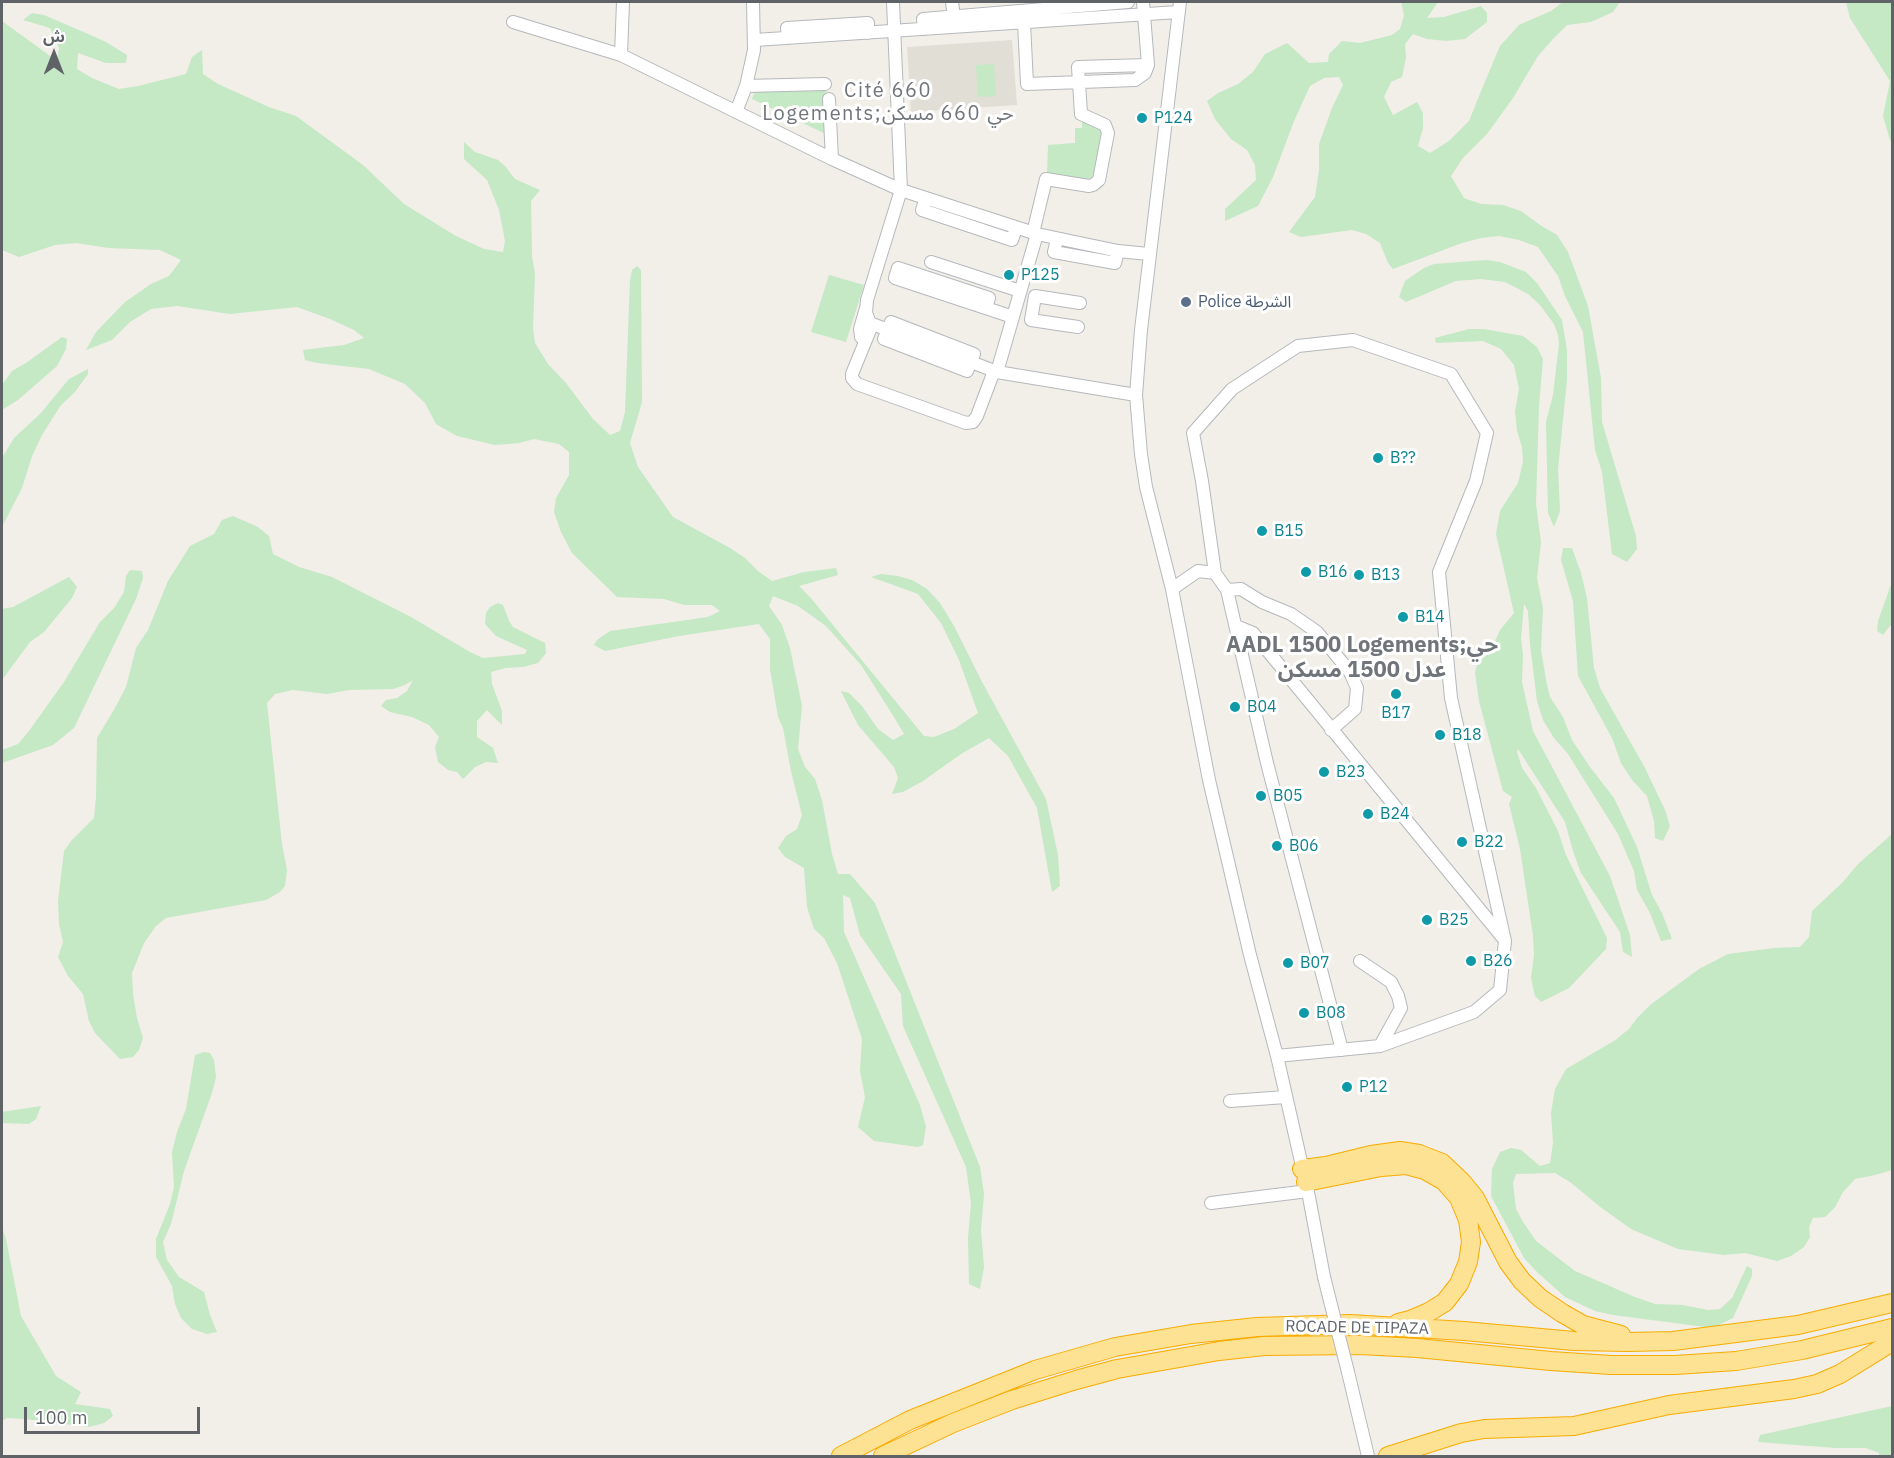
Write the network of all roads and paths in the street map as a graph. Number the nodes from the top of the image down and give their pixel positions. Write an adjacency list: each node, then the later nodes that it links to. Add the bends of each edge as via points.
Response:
1 (623, 2): 13 (street)
2 (753, 2): 12 (street)
3 (893, 2): 11 (street)
4 (952, 2): 9 (street)
5 (1128, 2): 9 (street)
6 (1179, 7): 7 (street); 22 (street)
7 (1143, 8): 10 (street); 14 (street, via 1148,65 1078,68)
8 (513, 22): 13 (street)
9 (954, 22): 10 (street); 11 (street)
10 (1024, 22): 14 (street, via 1027,84)
11 (894, 32): 12 (street); 20 (street)
12 (755, 40): 16 (street)
13 (621, 55): 18 (street)
14 (1079, 82): 21 (street, via 1081,114 1105,125 1108,133 1100,180 1089,186 1046,179)
15 (825, 84): 16 (street)
16 (746, 86): 18 (street)
17 (829, 99): 19 (street)
18 (736, 112): 19 (street)
19 (832, 159): 20 (street)
20 (901, 190): 21 (street); 26 (street)
21 (1035, 234): 22 (street); 24 (street)
22 (1149, 254): 34 (street)
23 (931, 261): 24 (street)
24 (1020, 291): 29 (street)
25 (1080, 303): 28 (street, via 1035,296)
26 (866, 307): 30 (street); 32 (street, via 860,328)
27 (986, 308): 27 (street, via 895,278 898,268 989,298); 29 (street)
28 (1033, 308): 29 (street); 31 (street, via 1031,320)
29 (1015, 311): 33 (street)
30 (872, 325): 32 (street); 33 (street)
31 (1078, 327)
32 (865, 341): 33 (street, via 852,374 854,382 964,423 973,422 977,416)
33 (996, 372): 34 (street)
34 (1136, 395): 36 (street, via 1146,487)
35 (1215, 573): 36 (street, via 1198,571); 37 (street); 40 (street, via 1193,433 1232,389 1298,346 1353,340 1451,374 1486,433 1476,481 1439,572 1441,595 1451,698)
36 (1172, 589): 44 (street, via 1209,780)
37 (1227, 590): 38 (street); 39 (street, via 1241,589 1262,603 1291,614 1317,632 1350,672 1357,688 1355,709)
38 (1236, 626): 39 (street, via 1253,633); 43 (street, via 1267,763)
39 (1331, 730): 40 (street)
40 (1505, 941): 42 (street, via 1500,990 1491,998 1474,1012)
41 (1360, 961): 42 (street, via 1391,982 1401,1008)
42 (1380, 1046): 43 (street)
43 (1342, 1050): 44 (street)
44 (1277, 1056): 45 (street)
45 (1286, 1097): 46 (street); 47 (street)
46 (1230, 1101)
47 (1305, 1181): 48 (street); 50 (highway, via 1406,1165 1444,1181 1459,1198 1468,1220 1468,1262 1459,1284 1445,1302 1410,1320 1388,1325); 52 (highway, via 1326,1166 1400,1151 1442,1163 1475,1198 1508,1262 1540,1298 1583,1325 1640,1339); 56 (street, bridge)
48 (1211, 1203)
49 (1893, 1303): 52 (highway, ROCADE DE TIPAZA, via 1798,1325)
50 (1350, 1324): 52 (highway, ROCADE DE TIPAZA, via 1574,1341); 54 (highway, ROCADE DE TIPAZA, via 1257,1327 1115,1347 1035,1370 974,1394 910,1420)
51 (1893, 1328): 55 (highway, ROCADE DE TIPAZA, via 1802,1350 1675,1365 1611,1365 1360,1345 1263,1346 1219,1351 1117,1369 1012,1400)
52 (1673, 1341)
53 (1893, 1342): 57 (highway, via 1818,1384 1669,1405 1574,1426 1461,1432)
54 (841, 1456)
55 (883, 1456)
56 (1368, 1456)
57 (1388, 1456)

